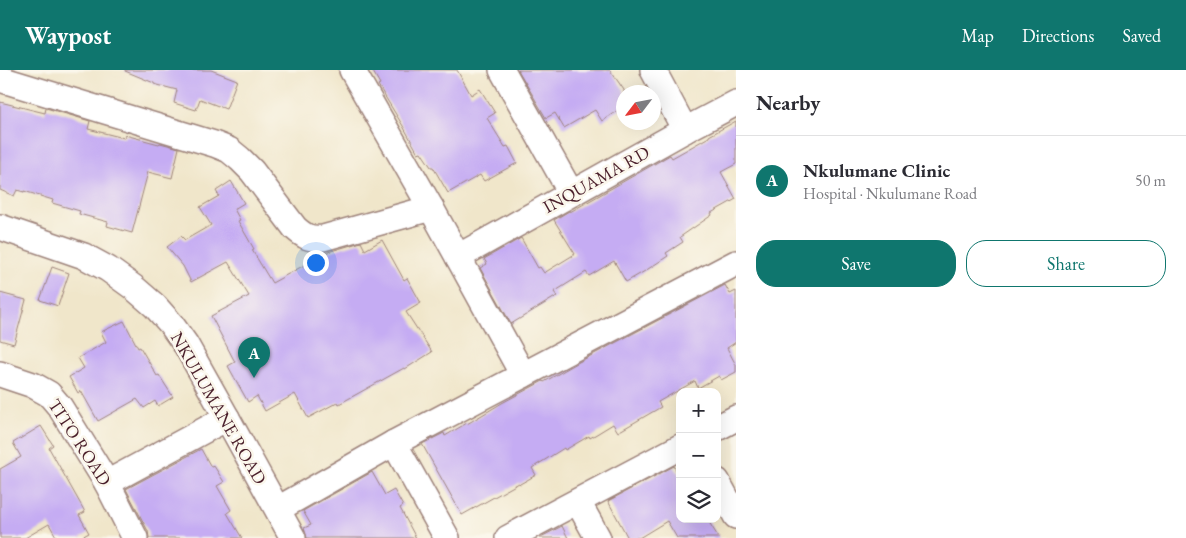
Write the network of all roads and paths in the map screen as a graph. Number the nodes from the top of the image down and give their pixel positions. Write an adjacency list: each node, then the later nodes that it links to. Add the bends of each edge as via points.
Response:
1 (352, 70): 8 (street)
2 (502, 70): 7 (street)
3 (653, 70): 6 (street)
4 (0, 79): 8 (street, via 229,150 252,171 295,228 312,239)
5 (736, 103): 6 (street, INQUAMA RD)
6 (685, 130): 7 (street, INQUAMA RD)
7 (571, 193): 10 (street, INQUAMA RD)
8 (431, 208): 10 (street)
9 (0, 227): 14 (street, NKULUMANE ROAD, via 84,256 133,287 171,324)
10 (458, 257): 13 (street)
11 (736, 263): 13 (street)
12 (0, 374): 19 (street, TITO ROAD, via 49,394)
13 (523, 375): 17 (street)
14 (227, 418): 19 (street); 22 (street, NKULUMANE ROAD)
15 (736, 418): 16 (street)
16 (721, 426)
17 (394, 443): 22 (street); 26 (street)
18 (676, 449): 21 (street)
19 (107, 483): 24 (street, TITO ROAD)
20 (721, 488): 23 (street)
21 (578, 502): 27 (street); 28 (street)
22 (278, 510): 25 (street, NKULUMANE ROAD)
23 (736, 516)
24 (135, 538)
25 (293, 538)
26 (447, 538)
27 (508, 538)
28 (598, 538)

